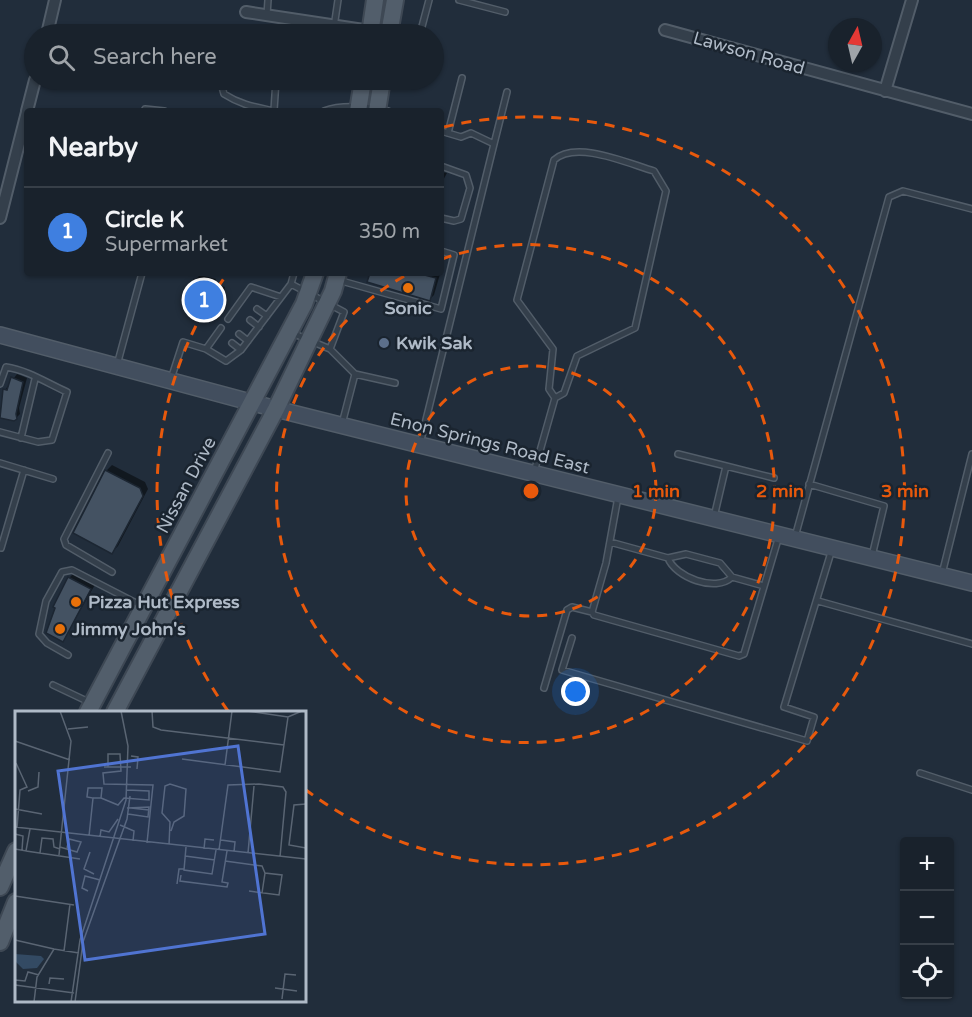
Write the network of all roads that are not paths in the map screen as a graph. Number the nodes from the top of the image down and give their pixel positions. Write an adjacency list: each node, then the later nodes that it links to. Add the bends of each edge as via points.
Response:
1 (55, 0): 12 (street)
2 (268, 0): 11 (lane)
3 (338, 0): 14 (lane)
4 (375, 0): 15 (main road)
5 (394, 0): 16 (main road)
6 (429, 0): 17 (lane)
7 (459, 0): 10 (lane)
8 (912, 0): 25 (street)
9 (246, 12): 11 (street)
10 (505, 12)
11 (267, 15): 13 (street)
12 (49, 24)
13 (307, 24)
14 (335, 24)
15 (371, 24)
16 (390, 24)
17 (423, 24)
18 (665, 30): 25 (street, Lawson Road)
19 (462, 78): 35 (lane)
20 (32, 90): 27 (street)
21 (223, 90): 28 (lane, via 235,102)
22 (275, 90): 29 (lane)
23 (361, 90): 30 (main road)
24 (382, 90): 31 (main road)
25 (885, 91): 32 (street, Lawson Road)
26 (507, 93): 36 (lane)
27 (28, 108)
28 (251, 108)
29 (274, 108)
30 (358, 108)
31 (381, 108)
32 (972, 114)
33 (24, 123): 39 (street)
34 (444, 132): 35 (lane)
35 (448, 133): 36 (lane, via 471,133)
36 (494, 144): 42 (lane)
37 (444, 167): 41 (lane, via 466,175 470,188)
38 (972, 209): 95 (lane, via 903,191 889,197)
39 (0, 218)
40 (444, 219): 41 (lane)
41 (461, 219): 42 (lane)
42 (474, 223): 45 (lane)
43 (444, 252): 44 (lane)
44 (454, 255): 45 (lane); 47 (lane)
45 (466, 257): 58 (lane)
46 (444, 273): 47 (lane)
47 (450, 274): 57 (lane)
48 (141, 276): 73 (lane)
49 (293, 276): 52 (lane)
50 (314, 276): 53 (main road, Nissan Drive)
51 (337, 276): 55 (main road); 57 (lane)
52 (291, 284): 53 (lane); 54 (lane)
53 (307, 294): 55 (lane); 63 (main road, Nissan Drive)
54 (281, 297): 59 (lane); 60 (lane, via 251,287 245,301)
55 (327, 304): 68 (main road); 71 (lane, via 344,312)
56 (257, 309): 59 (lane)
57 (441, 309): 58 (lane)
58 (452, 313): 85 (lane)
59 (267, 316): 62 (lane)
60 (228, 319)
61 (250, 320): 62 (lane)
62 (259, 327): 67 (lane)
63 (289, 331): 68 (lane); 80 (main road, Nissan Drive)
64 (220, 333): 70 (lane)
65 (239, 334): 67 (lane)
66 (0, 335): 73 (street, Enon Springs Road East)
67 (248, 341): 72 (lane)
68 (309, 341): 71 (lane); 81 (main road)
69 (232, 343): 72 (lane)
70 (206, 349): 72 (lane, via 226,361); 76 (lane, via 183,342)
71 (330, 349): 74 (lane)
72 (242, 350)
73 (117, 367): 76 (street, Enon Springs Road East)
74 (355, 374): 77 (lane); 82 (lane)
75 (35, 379): 78 (lane, via 22,369 6,367); 84 (lane); 84 (lane, via 67,392 52,440)
76 (171, 381): 80 (street, Enon Springs Road East)
77 (395, 383)
78 (0, 384)
79 (555, 398): 79 (lane, via 549,389 553,349 518,300 554,160 563,152 584,151 654,171 666,191 635,328 577,356 564,393); 92 (lane)
80 (252, 403): 81 (street, Enon Springs Road East); 110 (main road, Nissan Drive)
81 (276, 410): 82 (street, Enon Springs Road East); 118 (main road)
82 (341, 426): 85 (street, Enon Springs Road East)
83 (0, 432): 84 (lane)
84 (21, 438)
85 (419, 445): 92 (street, Enon Springs Road East)
86 (108, 453): 104 (lane, via 64,539 66,545)
87 (678, 454): 90 (lane)
88 (972, 454): 105 (lane)
89 (0, 463): 91 (lane)
90 (726, 466): 93 (lane); 97 (lane)
91 (24, 470): 94 (lane); 100 (lane)
92 (533, 473): 96 (street, Enon Springs Road East)
93 (774, 478)
94 (53, 479)
95 (809, 484): 98 (lane); 103 (lane, via 884,506)
96 (618, 494): 97 (street, Enon Springs Road East); 99 (lane)
97 (714, 518): 98 (street, Enon Springs Road East)
98 (787, 537): 101 (street, Enon Springs Road East); 108 (lane)
99 (610, 542): 102 (lane); 111 (lane)
100 (1, 548)
101 (832, 548): 103 (street, Enon Springs Road East); 109 (lane)
102 (668, 558): 106 (lane, via 686,554 720,563); 106 (lane, via 683,575 717,583)
103 (871, 558): 105 (street, Enon Springs Road East)
104 (112, 572)
105 (942, 575): 107 (street, Enon Springs Road East)
106 (732, 577): 108 (lane)
107 (972, 583)
108 (764, 586): 111 (lane, via 744,654 739,656)
109 (818, 601): 112 (lane, via 784,707 814,717 807,741 562,670); 113 (lane)
110 (144, 607): 114 (lane, via 72,570 62,572 46,601 39,634 46,643); 117 (main road, Nissan Drive)
111 (592, 612): 116 (lane, via 572,607 567,610)
112 (572, 638)
113 (972, 644)
114 (68, 655)
115 (53, 685): 117 (lane)
116 (544, 688)
117 (90, 708)
118 (116, 711)
119 (920, 773): 120 (lane)
120 (972, 790)
121 (15, 853): 122 (main road)
122 (0, 887)
123 (15, 904): 124 (main road)
124 (0, 942)

